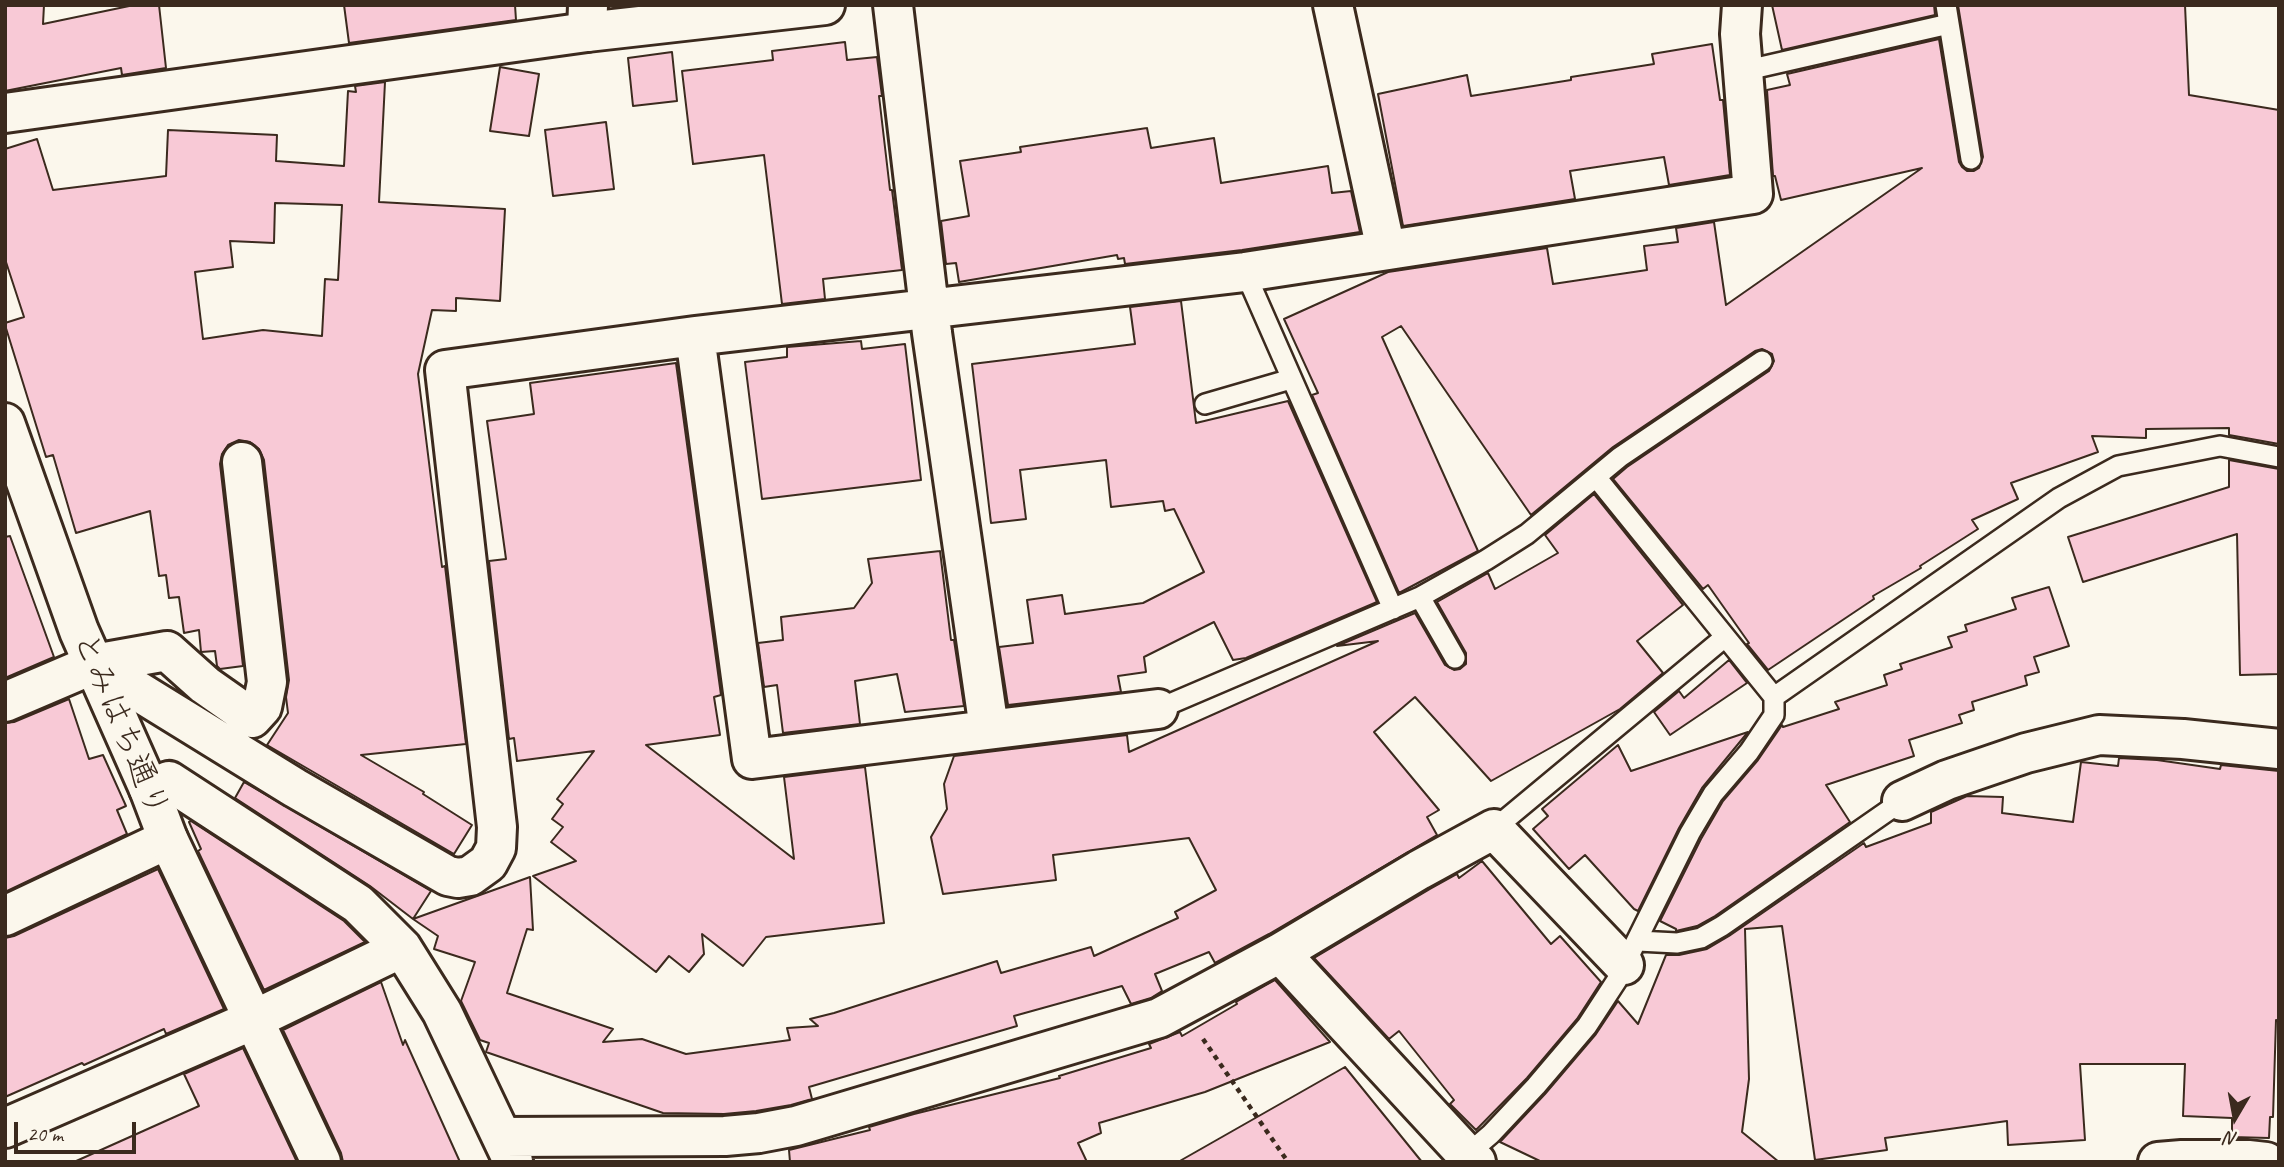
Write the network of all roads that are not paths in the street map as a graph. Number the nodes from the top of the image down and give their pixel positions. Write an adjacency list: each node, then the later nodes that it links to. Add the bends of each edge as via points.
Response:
1 (825, 5): 6 (street)
2 (893, 5): 12 (street)
3 (1333, 5): 10 (street)
4 (1742, 5): 7 (street)
5 (1947, 15): 7 (lane); 9 (lane)
6 (587, 19): 8 (street)
7 (1743, 71): 10 (street, via 1753,194)
8 (5, 113)
9 (1971, 159)
10 (1386, 250): 11 (street)
11 (1245, 272): 12 (street); 15 (lane)
12 (929, 310): 13 (street); 29 (street)
13 (695, 336): 25 (street, via 445,370 497,827 496,848 488,863 470,876 448,876); 29 (street, via 752,759)
14 (1762, 361): 20 (lane)
15 (1291, 379): 16 (lane); 22 (lane)
16 (1205, 404)
17 (5, 423): 25 (street, とみはち通り)
18 (2279, 457): 26 (lane, via 2220,446 2118,466 2059,498)
19 (242, 462): 25 (street, via 267,682 262,707 251,718 167,651)
20 (1596, 477): 21 (lane, via 1527,534); 23 (lane)
21 (1420, 597): 22 (lane); 24 (lane)
22 (1393, 609): 28 (lane)
23 (1725, 637): 26 (lane); 33 (lane)
24 (1455, 658)
25 (94, 664): 27 (street); 31 (street, とみはち通り)
26 (1774, 697): 38 (lane, via 1773,715 1713,794)
27 (5, 702)
28 (1158, 709): 29 (street)
29 (989, 729)
30 (2279, 749): 32 (street, via 2099,735 2026,753)
31 (149, 789): 34 (street, とみはち通り); 36 (street, via 169,781 358,904)
32 (1902, 801): 38 (lane, via 1711,932)
33 (1493, 829): 37 (street); 38 (street)
34 (168, 839): 35 (street); 39 (street, とみはち通り)
35 (5, 916)
36 (402, 948): 39 (street); 41 (street, via 442,1012)
37 (1280, 953): 41 (street, via 1160,1018 808,1122 759,1133); 42 (street)
38 (1631, 953): 42 (lane, via 1587,1026)
39 (253, 1020): 40 (street); 43 (street, とみはち通り)
40 (5, 1128)
41 (508, 1149)
42 (1467, 1159)
43 (321, 1162)
44 (2158, 1162): 45 (street)
45 (2266, 1162)

